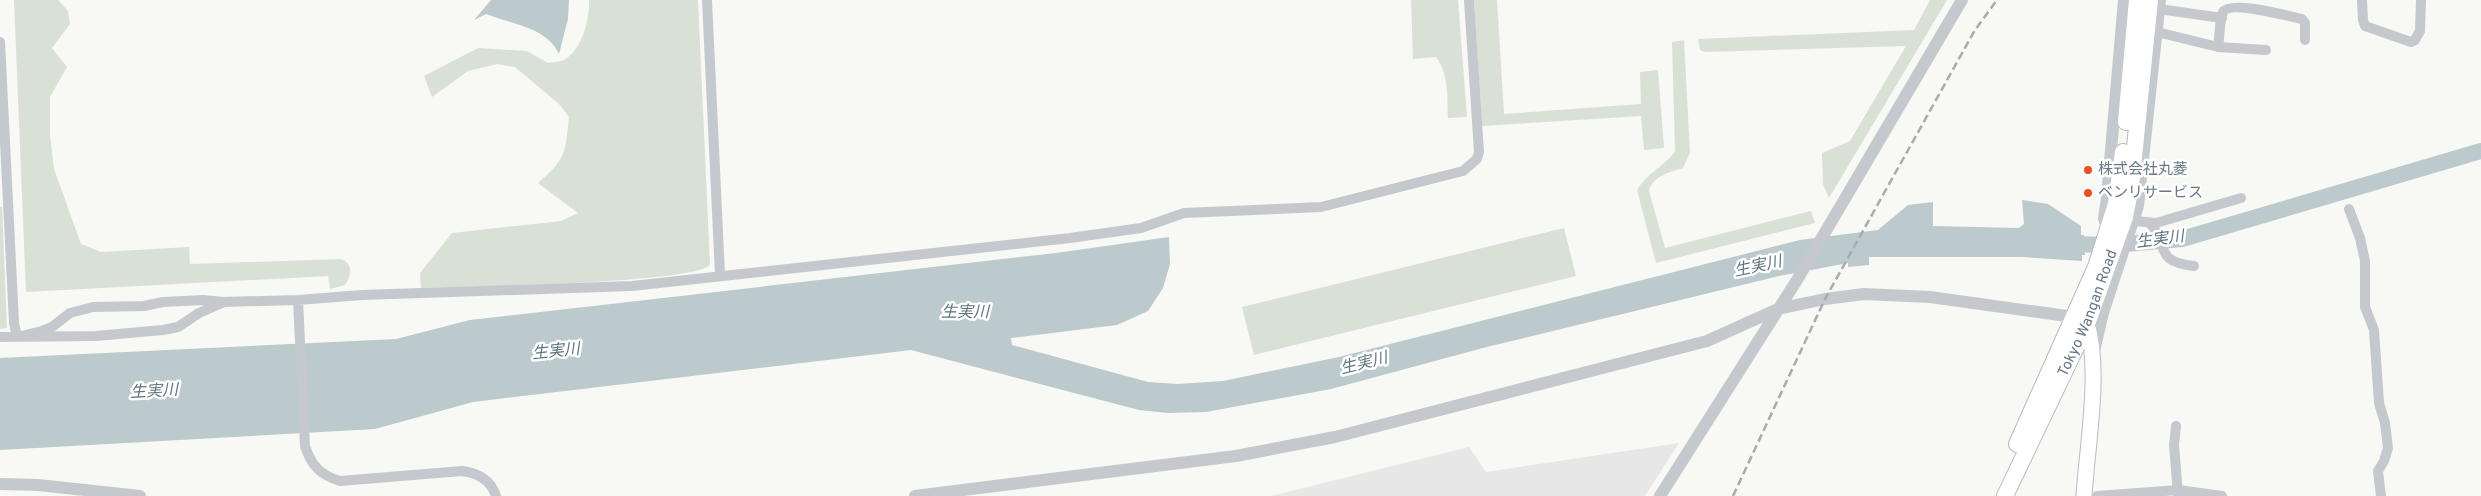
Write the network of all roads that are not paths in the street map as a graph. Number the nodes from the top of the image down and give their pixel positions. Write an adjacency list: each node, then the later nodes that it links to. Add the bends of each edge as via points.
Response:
1 (708, 0): 24 (street)
2 (1469, 0): 24 (street, via 1479,152 1471,167 1463,171 1321,206 1184,213 1141,228 1070,238)
3 (1962, 0): 27 (street)
4 (2124, 0): 15 (street)
5 (2137, 0): 21 (highway, Tokyo Wangan Road, via 2124,148)
6 (2362, 0): 7 (street, via 2365,26 2411,42 2420,31)
7 (2421, 0)
8 (2157, 3): 9 (street); 10 (street); 23 (highway, Tokyo Wangan Road, via 2129,201)
9 (2222, 18): 11 (street, via 2227,7 2238,5 2302,19); 13 (street)
10 (2157, 32): 13 (street); 20 (street)
11 (2305, 40)
12 (0, 42): 17 (street)
13 (2218, 47): 14 (street)
14 (2266, 50)
15 (2108, 185): 21 (street, via 2103,218)
16 (2241, 198): 19 (street)
17 (4, 200): 30 (street)
18 (2349, 209): 44 (street, via 2365,261 2365,307 2374,330 2379,404 2388,448 2378,471)
19 (2150, 223): 20 (street); 22 (street, via 2169,260)
20 (2134, 225): 23 (street)
21 (2108, 235): 23 (highway, Tokyo Wangan Road)
22 (2194, 266)
23 (2107, 271): 28 (highway, Tokyo Wangan Road); 31 (street)
24 (720, 275): 25 (street, via 632,286)
25 (298, 300): 26 (street); 36 (street, via 304,436 308,457 325,476 353,481 468,472 493,486)
26 (223, 302): 30 (street, via 178,327 163,330 79,337); 30 (street, via 173,301 81,309 52,327)
27 (1778, 310): 28 (street, via 1825,298 1864,294 1930,297); 37 (street, via 1708,341 1335,437 1236,456); 38 (street)
28 (2080, 321): 31 (main road, via 2092,342); 39 (highway, Tokyo Wangan Road); 40 (highway, Tokyo Wangan Road)
29 (0, 337): 30 (street)
30 (17, 337)
31 (2093, 364): 41 (main road)
32 (2176, 426): 34 (street, via 2174,445)
33 (0, 484): 35 (street, via 55,486)
34 (2178, 493): 42 (street); 43 (street)
35 (140, 496)
36 (496, 496)
37 (915, 496)
38 (1660, 496)
39 (1994, 496)
40 (2005, 496)
41 (2084, 496)
42 (2097, 496)
43 (2216, 496)
44 (2380, 496)

